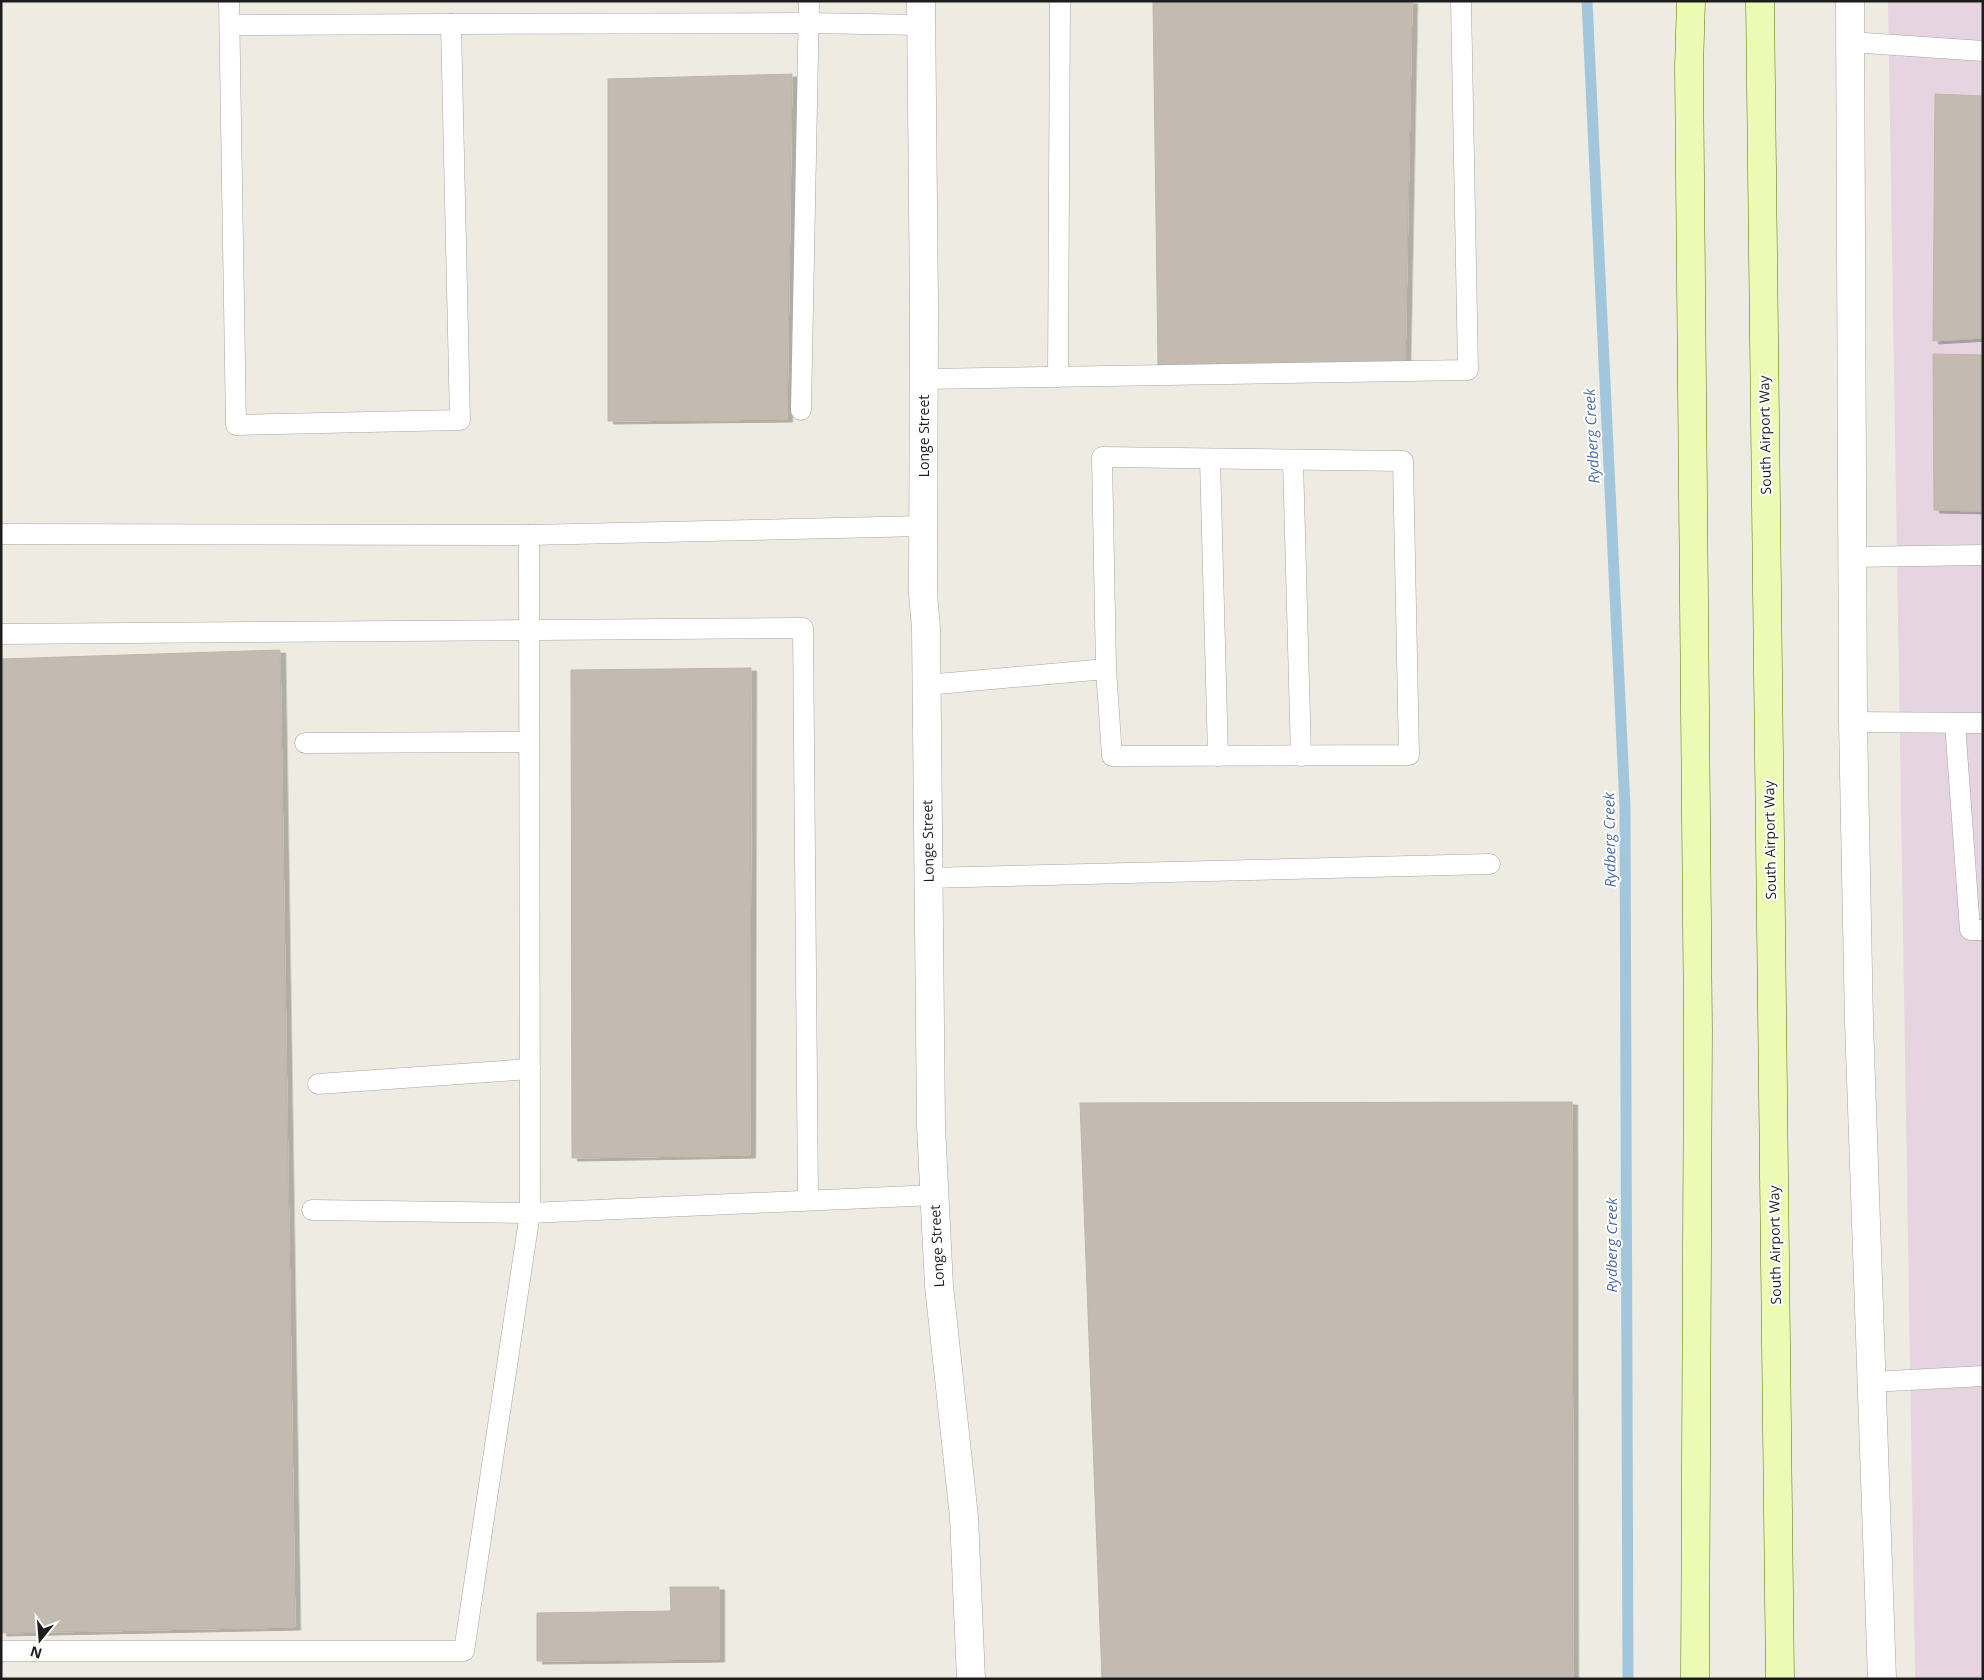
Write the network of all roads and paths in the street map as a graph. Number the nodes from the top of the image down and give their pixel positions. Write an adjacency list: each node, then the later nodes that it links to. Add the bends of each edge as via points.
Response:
1 (229, 1): 11 (lane)
2 (809, 1): 9 (lane)
3 (1060, 1): 14 (lane)
4 (1461, 1): 14 (lane, via 1468,370)
5 (1691, 1): 48 (main road, via 1698,1020)
6 (1760, 1): 49 (main road, South Airport Way)
7 (1850, 1): 12 (street)
8 (921, 13): 9 (lane); 15 (street, Longe Street)
9 (809, 23): 10 (lane); 16 (lane)
10 (451, 24): 11 (lane); 11 (lane, via 460,420 236,425)
11 (230, 25)
12 (1850, 42): 13 (lane); 23 (street)
13 (1983, 51)
14 (1058, 377): 15 (lane)
15 (924, 380): 19 (street, Longe Street)
16 (801, 410)
17 (1210, 459): 18 (lane); 26 (lane, via 1102,457); 33 (lane)
18 (1293, 460): 34 (lane); 34 (lane, via 1403,461 1409,755)
19 (923, 526): 21 (lane); 27 (street, Longe Street)
20 (1, 534): 21 (lane)
21 (529, 535): 24 (lane)
22 (1983, 555): 23 (lane)
23 (1852, 557): 28 (street)
24 (529, 631): 25 (lane); 31 (lane); 41 (lane, via 802,628)
25 (1, 634)
26 (1106, 669): 27 (lane); 33 (lane, via 1112,756)
27 (926, 685): 36 (street, Longe Street)
28 (1853, 722): 29 (lane); 45 (street)
29 (1955, 723): 30 (lane); 37 (lane, via 1970,930)
30 (1983, 723)
31 (529, 742): 32 (lane); 38 (lane)
32 (305, 743)
33 (1218, 756): 34 (lane)
34 (1301, 756)
35 (1490, 864): 36 (lane)
36 (928, 878): 40 (street, Longe Street)
37 (1983, 930)
38 (530, 1069): 39 (lane); 43 (lane)
39 (318, 1084)
40 (934, 1195): 41 (lane); 47 (street, Longe Street, via 939,1286 964,1517)
41 (808, 1200): 43 (lane)
42 (312, 1210): 43 (lane)
43 (530, 1213): 46 (lane, via 464,1651)
44 (1983, 1376): 45 (lane)
45 (1871, 1382): 50 (street)
46 (1, 1651)
47 (971, 1679)
48 (1695, 1679)
49 (1780, 1679)
50 (1882, 1679)

